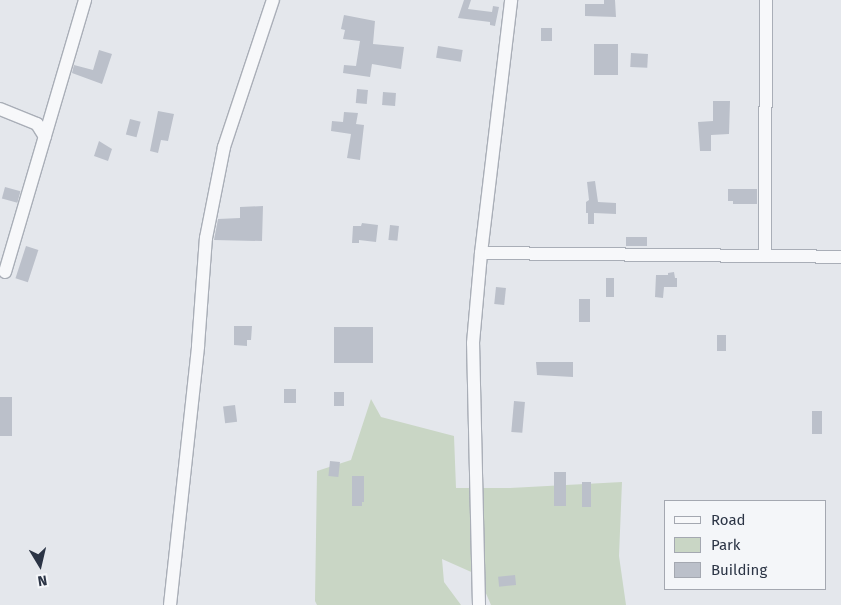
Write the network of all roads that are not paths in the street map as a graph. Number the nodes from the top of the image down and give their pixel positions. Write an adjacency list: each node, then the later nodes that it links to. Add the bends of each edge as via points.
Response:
1 (84, 0): 6 (street)
2 (274, 0): 11 (street, via 224,147 206,238 198,346)
3 (511, 0): 7 (street)
4 (766, 0): 8 (street)
5 (0, 109): 6 (street, via 37,124)
6 (45, 137): 10 (street)
7 (481, 253): 8 (street); 12 (street, via 473,343)
8 (765, 256): 9 (street)
9 (841, 256)
10 (5, 272)
11 (170, 605)
12 (480, 605)

